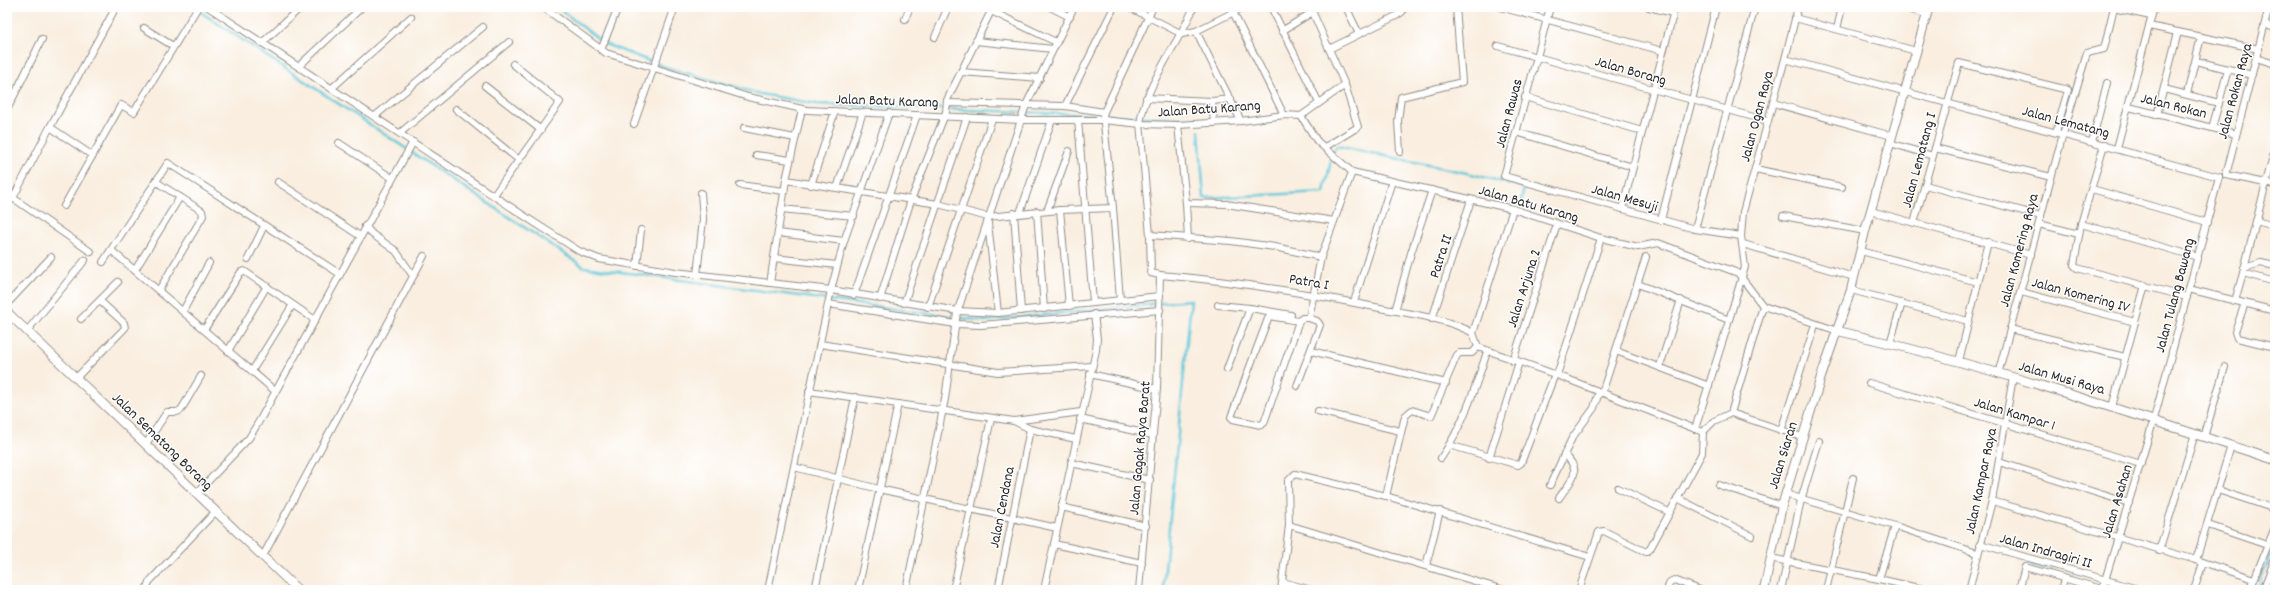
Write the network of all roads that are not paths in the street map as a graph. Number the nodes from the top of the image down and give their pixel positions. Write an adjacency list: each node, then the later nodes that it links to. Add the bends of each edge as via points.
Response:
1 (116, 7): 128 (street)
2 (197, 7): 62 (street)
3 (208, 7): 60 (street)
4 (301, 7): 60 (street)
5 (362, 7): 75 (street)
6 (542, 7): 64 (street, Jalan Batu Karang)
7 (618, 7): 64 (street)
8 (675, 7): 76 (street)
9 (910, 7): 42 (street)
10 (948, 7): 55 (street)
11 (1050, 7): 39 (street)
12 (1074, 7): 39 (street)
13 (1114, 7): 101 (street)
14 (1129, 7): 40 (street)
15 (1153, 7): 40 (street)
16 (1194, 7): 53 (street)
17 (1244, 7): 36 (street)
18 (1271, 7): 51 (street)
19 (1346, 7): 54 (street)
20 (1402, 7): 54 (street, via 1400,14)
21 (1456, 7): 148 (street, via 1462,82 1401,96 1398,121)
22 (1500, 7): 43 (street)
23 (1550, 7): 43 (street)
24 (1649, 7): 34 (street)
25 (1716, 7): 92 (street)
26 (1755, 7): 107 (street)
27 (1798, 7): 41 (street)
28 (1842, 7): 49 (street)
29 (1900, 7): 35 (street)
30 (2154, 7): 37 (street)
31 (2268, 7): 44 (street, Jalan Rokan Raya)
32 (2114, 8): 37 (street); 100 (street, Jalan Komering Raya, via 2105,48 2103,51 2087,53)
33 (992, 9): 58 (street); 61 (street)
34 (1674, 10): 67 (street)
35 (1927, 11): 68 (street, Jalan Siaran)
36 (1233, 12): 50 (street); 113 (street)
37 (2151, 16): 45 (street)
38 (411, 17): 84 (street)
39 (1070, 17): 61 (street)
40 (1148, 17): 53 (street); 116 (street)
41 (1795, 18): 49 (street); 71 (street)
42 (905, 19)
43 (1547, 21): 67 (street); 69 (street)
44 (2265, 25): 48 (street); 66 (street, Jalan Rokan Raya)
45 (2149, 26): 52 (street); 102 (street)
46 (483, 27): 115 (street)
47 (144, 28): 62 (street)
48 (2275, 28)
49 (1837, 29): 68 (street)
50 (1196, 31): 53 (street); 91 (street)
51 (1282, 31): 65 (street, via 1311,12); 95 (street)
52 (2178, 32): 56 (street); 85 (street)
53 (1182, 34): 90 (street)
54 (1359, 34): 65 (street)
55 (935, 37)
56 (2201, 37): 66 (street); 72 (street)
57 (42, 39): 105 (street)
58 (976, 41): 61 (street); 78 (street)
59 (509, 42): 135 (street)
60 (262, 43): 75 (street)
61 (1055, 45): 80 (street)
62 (173, 46): 151 (street, via 134,112 121,104)
63 (1498, 46): 69 (street, Jalan Borang)
64 (603, 47): 76 (street, Jalan Batu Karang)
65 (1329, 49): 82 (street)
66 (2259, 49): 70 (street, Jalan Rokan Raya)
67 (1663, 51): 86 (street)
68 (1916, 51): 87 (street, Jalan Siaran)
69 (1536, 57): 86 (street, Jalan Borang); 89 (street, Jalan Rawas)
70 (2256, 58): 74 (street); 79 (street, Jalan Rokan Raya)
71 (1785, 59): 87 (street, Jalan Ogan Raya); 96 (street, Jalan Ogan Raya)
72 (2196, 61): 77 (street); 88 (street)
73 (513, 64): 131 (street, via 560,102)
74 (2275, 64)
75 (299, 66): 84 (street)
76 (655, 67): 104 (street, Jalan Batu Karang, via 748,97); 125 (street)
77 (2228, 68): 79 (street); 98 (street)
78 (961, 72): 80 (street); 99 (street)
79 (2252, 75): 137 (street, Jalan Rokan Raya)
80 (1040, 78): 109 (street)
81 (2107, 83): 140 (street)
82 (1345, 85): 95 (street); 144 (street, via 1358,127)
83 (485, 86): 131 (street)
84 (332, 88): 115 (street)
85 (2164, 89): 88 (street); 114 (street)
86 (1652, 90): 92 (street, Jalan Borang); 132 (street)
87 (1906, 92): 97 (street, Jalan Lematang); 139 (street, Jalan Siaran)
88 (2187, 94): 98 (street)
89 (1525, 97): 132 (street); 133 (street, Jalan Rawas)
90 (1146, 98): 93 (street); 126 (street)
91 (1231, 99): 93 (street); 122 (street)
92 (1692, 100): 107 (street, Jalan Borang); 203 (street)
93 (1212, 101): 124 (street)
94 (2065, 102): 97 (street, Jalan Lematang I, via 2068,90 1960,62 1954,87); 100 (street); 134 (street)
95 (1319, 103): 117 (street)
96 (1773, 103): 123 (street, Jalan Ogan Raya); 139 (street)
97 (1946, 103): 134 (street, Jalan Lematang); 145 (street, Jalan Lematang I)
98 (2219, 103): 130 (street)
99 (947, 104): 109 (street); 112 (street)
100 (2072, 105): 136 (street, Jalan Komering Raya)
101 (1065, 106): 109 (street); 116 (street)
102 (2129, 107): 114 (street, Jalan Rokan); 146 (street)
103 (456, 109): 153 (street)
104 (802, 109): 106 (street, Jalan Batu Karang); 138 (street)
105 (7, 110)
106 (835, 111): 108 (street, Jalan Batu Karang); 168 (street)
107 (1728, 111): 123 (street, Jalan Borang); 214 (street)
108 (863, 112): 110 (street, Jalan Batu Karang); 172 (street)
109 (1024, 112): 119 (street, Jalan Batu Karang); 120 (street, Jalan Batu Karang); 202 (street)
110 (889, 113): 111 (street, Jalan Batu Karang); 176 (street)
111 (917, 114): 112 (street, Jalan Batu Karang); 180 (street)
112 (945, 114): 118 (street, Jalan Batu Karang); 182 (street)
113 (1284, 115): 117 (street, Jalan Batu Karang); 122 (street, Jalan Batu Karang)
114 (2157, 115): 130 (street, Jalan Rokan)
115 (375, 116): 135 (street)
116 (1103, 116): 121 (street, Jalan Batu Karang); 126 (street, Jalan Batu Karang); 188 (street)
117 (1301, 116): 144 (street, Jalan Batu Karang, via 1310,133)
118 (967, 117): 119 (street, Jalan Batu Karang); 186 (street)
119 (992, 119): 192 (street)
120 (1052, 120): 121 (street, Jalan Batu Karang); 198 (street)
121 (1078, 120): 190 (street)
122 (1241, 121): 124 (street, Jalan Batu Karang)
123 (1768, 121): 156 (street, Jalan Ogan Raya)
124 (1214, 123): 127 (street, Jalan Batu Karang)
125 (634, 124)
126 (1140, 124): 127 (street, Jalan Batu Karang); 219 (street)
127 (1178, 125): 184 (street)
128 (50, 127): 151 (street); 181 (street)
129 (744, 128): 138 (street)
130 (2212, 128): 137 (street, Jalan Rokan)
131 (541, 130): 153 (street)
132 (1642, 131): 155 (street)
133 (1516, 132): 155 (street); 158 (street, Jalan Rawas)
134 (2056, 132): 136 (street, Jalan Lematang)
135 (400, 133): 142 (street)
136 (2063, 134): 140 (street, Jalan Lematang); 160 (street, Jalan Komering Raya)
137 (2236, 134): 159 (street, Jalan Rokan Raya)
138 (795, 138): 154 (street)
139 (1891, 140): 152 (street); 196 (street, Jalan Siaran)
140 (2092, 142): 143 (street, Jalan Lematang)
141 (339, 143): 161 (street)
142 (412, 144): 161 (street); 178 (street)
143 (2104, 145): 146 (street, Jalan Lematang); 173 (street)
144 (1326, 148): 157 (street, Jalan Batu Karang)
145 (1935, 148): 152 (street, Jalan Lematang I); 160 (street)
146 (2117, 148): 159 (street, Jalan Lematang)
147 (1069, 150): 195 (street)
148 (1400, 152)
149 (2274, 152): 166 (street)
150 (756, 155): 154 (street)
151 (94, 156): 187 (street)
152 (1933, 156): 170 (street, Jalan Lematang I)
153 (519, 160): 178 (street)
154 (790, 160): 162 (street)
155 (1633, 167): 191 (street)
156 (1755, 169): 171 (street); 221 (street, Jalan Ogan Raya, via 1743,212)
157 (1352, 172): 164 (street, Jalan Batu Karang); 204 (street)
158 (1504, 176): 191 (street, Jalan Mesuji)
159 (2222, 176): 166 (street, Jalan Lematang); 206 (street, Jalan Tulang Bawang)
160 (2052, 177): 201 (street, Jalan Komering Raya)
161 (392, 178): 212 (street)
162 (786, 180): 168 (street); 175 (street)
163 (155, 181): 179 (street); 211 (street, via 168,163); 227 (street)
164 (1392, 181): 174 (street, Jalan Batu Karang); 274 (street)
165 (278, 182): 220 (street)
166 (2265, 184): 169 (street, Jalan Lematang); 205 (street)
167 (740, 185): 175 (street)
168 (811, 185): 172 (street)
169 (2275, 185)
170 (1925, 186): 201 (street); 207 (street, Jalan Lematang I)
171 (1842, 187)
172 (837, 188): 176 (street)
173 (2092, 189): 206 (street); 210 (street)
174 (1432, 190): 183 (street, Jalan Batu Karang); 290 (street)
175 (784, 191): 189 (street)
176 (863, 192): 180 (street); 199 (street)
177 (701, 193): 247 (street, via 703,219)
178 (494, 195): 242 (street, via 579,251 599,259)
179 (180, 197): 244 (street); 260 (street, via 202,211 203,216)
180 (889, 197): 182 (street); 265 (street)
181 (13, 198): 185 (street); 229 (street)
182 (911, 200): 186 (street); 268 (street)
183 (1471, 200): 194 (street, Jalan Batu Karang); 300 (street, Patra II)
184 (1186, 203): 204 (street, via 1226,204); 223 (street)
185 (7, 204)
186 (938, 204): 192 (street); 276 (street)
187 (64, 206)
188 (1113, 208): 190 (street); 269 (street)
189 (781, 209): 199 (street); 217 (street)
190 (1086, 209): 193 (street); 273 (street)
191 (1622, 209): 203 (street, Jalan Mesuji)
192 (961, 210): 202 (street); 284 (street)
193 (1060, 210): 195 (street); 282 (street)
194 (1513, 210): 208 (street, Jalan Batu Karang); 310 (street)
195 (1047, 211): 197 (street)
196 (1870, 211): 207 (street); 216 (street, Jalan Siaran)
197 (1037, 212): 198 (street); 286 (street)
198 (1017, 213): 202 (street); 289 (street)
199 (854, 216): 224 (street)
200 (1783, 216): 216 (street)
201 (2041, 216): 209 (street, Jalan Komering Raya)
202 (988, 219): 293 (street); 294 (street)
203 (1661, 220): 214 (street, Jalan Mesuji)
204 (1334, 221): 232 (street)
205 (2256, 221): 213 (street); 245 (street)
206 (2207, 222): 234 (street, Jalan Tulang Bawang)
207 (1914, 223): 225 (street)
208 (1557, 224): 222 (street, Jalan Batu Karang); 320 (street, Jalan Arjuna 2)
209 (2039, 224): 218 (street); 230 (street, Jalan Komering Raya)
210 (2081, 224): 218 (street); 234 (street)
211 (264, 226): 237 (street); 246 (street)
212 (365, 226): 220 (street); 249 (street, via 396,251)
213 (2275, 226)
214 (1695, 229): 221 (street, Jalan Mesuji)
215 (641, 230): 242 (street)
216 (1865, 231): 228 (street, Jalan Siaran)
217 (778, 233): 224 (street); 236 (street)
218 (2079, 234): 257 (street, via 2074,260 2077,268)
219 (1150, 235): 223 (street); 248 (street, via 1151,274)
220 (360, 236): 246 (street)
221 (1741, 236): 226 (street, Jalan Ogan Raya)
222 (1601, 238): 251 (street, Jalan Batu Karang, via 1638,247 1658,243 1730,270); 330 (street)
223 (1188, 239): 232 (street, via 1231,241)
224 (844, 241): 241 (street)
225 (1988, 242): 230 (street); 253 (street)
226 (1743, 244): 250 (street); 251 (street, Jalan Ogan Raya)
227 (111, 250): 239 (street); 244 (street)
228 (1861, 251): 250 (street, Jalan Siaran); 253 (street)
229 (91, 252)
230 (2031, 255): 263 (street, Jalan Komering Raya)
231 (424, 256): 249 (street)
232 (1321, 257): 264 (street)
233 (1646, 257): 256 (street)
234 (2198, 257): 259 (street, Jalan Tulang Bawang)
235 (51, 258): 279 (street)
236 (774, 258): 241 (street); 255 (street)
237 (248, 259)
238 (85, 260): 308 (street)
239 (103, 262)
240 (209, 263): 288 (street)
241 (837, 265): 262 (street)
242 (637, 266): 247 (street)
243 (2275, 266): 245 (street, via 2262,263)
244 (135, 270): 260 (street)
245 (2244, 270): 254 (street); 272 (street)
246 (340, 274): 299 (street)
247 (697, 275): 255 (street)
248 (1160, 275): 264 (street, Patra I, via 1249,284); 266 (street)
249 (413, 276): 415 (street)
250 (1854, 277): 261 (street, Jalan Siaran)
251 (1743, 278): 270 (street, Jalan Ogan Raya, via 1729,320); 283 (street, Jalan Batu Karang)
252 (118, 282): 271 (street)
253 (1978, 282): 301 (street)
254 (2275, 282)
255 (770, 283): 262 (street)
256 (1638, 284): 270 (street); 317 (street)
257 (2145, 285): 267 (street); 303 (street)
258 (267, 286): 281 (street); 307 (street, via 242,271); 315 (street)
259 (2189, 289): 267 (street, Jalan Tulang Bawang); 272 (street)
260 (159, 290): 288 (street)
261 (1851, 290): 277 (street); 309 (street, Jalan Siaran)
262 (831, 292): 265 (street); 275 (street)
263 (2020, 292): 303 (street, Jalan Komering IV); 306 (street, Jalan Komering Raya)
264 (1313, 294): 274 (street, Patra I); 296 (street)
265 (854, 295): 268 (street)
266 (1160, 297): 269 (street); 287 (street, Jalan Gagak Raya Barat)
267 (2187, 297): 351 (street, Jalan Tulang Bawang)
268 (880, 299): 276 (street)
269 (1120, 300): 273 (street)
270 (1681, 300): 324 (street)
271 (100, 301): 297 (street); 333 (street, via 124,323 125,328)
272 (2235, 301): 278 (street)
273 (1093, 302): 282 (street)
274 (1354, 302): 290 (street, Patra I)
275 (829, 303): 302 (street); 312 (street)
276 (904, 303): 284 (street)
277 (1902, 303): 301 (street); 311 (street)
278 (2245, 303): 291 (street); 313 (street, via 2235,332 2237,338)
279 (7, 304)
280 (1218, 305): 285 (street)
281 (292, 306): 299 (street); 327 (street)
282 (1069, 306): 286 (street)
283 (1763, 306): 305 (street); 348 (street)
284 (928, 307): 293 (street)
285 (1250, 308): 298 (street); 326 (street)
286 (1044, 309): 289 (street)
287 (1160, 309): 295 (street); 338 (street, Jalan Gagak Raya Barat)
288 (183, 311): 307 (street)
289 (1021, 311): 294 (street)
290 (1395, 311): 300 (street, Patra I)
291 (2275, 311)
292 (7, 312): 308 (street, Jalan Sematang Borang)
293 (958, 312): 294 (street); 302 (street)
294 (998, 313)
295 (1094, 314): 302 (street, via 981,325); 323 (street, via 1097,339)
296 (1309, 318): 298 (street); 316 (street, via 1320,325)
297 (81, 319)
298 (1301, 319): 298 (street, via 1264,423 1261,425 1233,419 1231,417 1269,316)
299 (315, 320): 339 (street)
300 (1432, 320): 310 (street, Patra I, via 1461,327)
301 (1968, 321): 321 (street)
302 (956, 322): 322 (street)
303 (2135, 322): 319 (street)
304 (1728, 324): 337 (street)
305 (1815, 325): 309 (street); 357 (street)
306 (2010, 329): 319 (street); 329 (street, Jalan Komering Raya)
307 (204, 330): 315 (street)
308 (27, 331): 333 (street, Jalan Sematang Borang)
309 (1838, 331): 311 (street, Jalan Musi Raya); 361 (street, Jalan Siaran)
310 (1473, 333): 314 (street)
311 (1890, 343): 321 (street, Jalan Musi Raya)
312 (820, 344): 322 (street); 340 (street)
313 (2275, 347)
314 (1478, 348): 318 (street); 335 (street, via 1472,354 1460,352 1457,355)
315 (228, 351): 327 (street)
316 (1311, 351): 335 (street); 336 (street)
317 (1616, 351): 324 (street); 341 (street)
318 (1487, 352): 320 (street); 366 (street)
319 (2125, 357): 344 (street)
320 (1516, 361): 330 (street); 370 (street, Jalan Arjuna 2)
321 (1959, 361): 329 (street, Jalan Musi Raya)
322 (950, 364): 323 (street, via 1004,372); 345 (street)
323 (1092, 366): 328 (street)
324 (1660, 366): 337 (street)
325 (2225, 367): 362 (street)
326 (1227, 369)
327 (252, 371): 339 (street)
328 (1090, 374): 338 (street); 347 (street)
329 (1998, 374): 332 (street, Jalan Musi Raya)
330 (1556, 375): 341 (street); 370 (street, via 1523,461 1518,465)
331 (201, 376): 365 (street, via 181,410 167,412)
332 (2013, 377): 344 (street, Jalan Musi Raya); 353 (street, Jalan Kampar Raya)
333 (76, 378): 365 (street, Jalan Sematang Borang)
334 (1868, 382): 353 (street, Jalan Kampar 1)
335 (1446, 383): 356 (street, via 1431,416 1408,413)
336 (1297, 386)
337 (1709, 386): 355 (street)
338 (1157, 389): 360 (street, Jalan Gagak Raya Barat)
339 (275, 390): 384 (street, via 248,438)
340 (809, 391): 342 (street); 375 (street)
341 (1601, 393): 355 (street); 368 (street)
342 (855, 397): 343 (street); 376 (street)
343 (898, 404): 345 (street); 382 (street)
344 (2112, 407): 351 (street, Jalan Musi Raya)
345 (943, 409): 349 (street); 389 (street)
346 (1318, 411): 356 (street)
347 (1081, 412): 350 (street); 352 (street)
348 (1731, 413): 357 (street); 358 (street, via 1714,421)
349 (991, 419): 352 (street); 395 (street)
350 (1080, 419): 360 (street); 363 (street)
351 (2154, 419): 359 (street, Jalan Musi Raya); 374 (street, Jalan Asahan)
352 (1014, 421): 354 (street)
353 (2005, 423): 372 (street, Jalan Kampar Raya); 374 (street, Jalan Kampar 1)
354 (1030, 429): 363 (street); 401 (street, Jalan Cendana)
355 (1695, 429): 358 (street)
356 (1400, 431): 386 (street)
357 (1781, 431): 361 (street)
358 (1703, 432): 388 (street, via 1702,453)
359 (2194, 434): 362 (street, Jalan Musi Raya); 413 (street)
360 (1153, 435): 378 (street, Jalan Gagak Raya Barat)
361 (1802, 437): 385 (street, Jalan Siaran)
362 (2204, 437): 367 (street, Jalan Musi Raya)
363 (1076, 439): 373 (street)
364 (1819, 442): 390 (street)
365 (146, 444): 384 (street, Jalan Sematang Borang)
366 (1450, 445): 369 (street); 370 (street)
367 (2231, 446): 371 (street, Jalan Musi Raya); 383 (street)
368 (1564, 454): 379 (street); 387 (street, via 1574,465 1575,472)
369 (1441, 458)
370 (1489, 458)
371 (2275, 460)
372 (1999, 462): 391 (street, Jalan Kampar Raya); 392 (street)
373 (1070, 463): 378 (street); 394 (street)
374 (2141, 464): 392 (street, Jalan Asahan)
375 (794, 467): 376 (street); 437 (street)
376 (838, 478): 382 (street); 438 (street)
377 (1853, 478): 399 (street)
378 (1150, 480): 404 (street, Jalan Gagak Raya Barat)
379 (1550, 485)
380 (1719, 485): 393 (street)
381 (1618, 488): 398 (street)
382 (878, 489): 389 (street); 439 (street)
383 (2218, 490): 396 (street); 403 (street)
384 (197, 494): 400 (street, Jalan Sematang Borang)
385 (1785, 494): 390 (street); 393 (street, Jalan Siaran)
386 (1386, 496): 397 (street); 402 (street, via 1295,474 1288,480)
387 (1559, 498)
388 (1677, 498): 398 (street); 408 (street)
389 (924, 499): 395 (street); 440 (street)
390 (1801, 500): 399 (street); 421 (street)
391 (1992, 501): 409 (street); 411 (street, Jalan Kampar Raya)
392 (2129, 502): 409 (street, Jalan Asahan)
393 (1782, 506): 417 (street, Jalan Siaran)
394 (1061, 507): 404 (street); 407 (street)
395 (970, 508): 401 (street); 441 (street)
396 (2275, 509)
397 (1440, 511): 416 (street); 425 (street)
398 (1669, 512): 416 (street, via 1648,551 1602,531 1599,532)
399 (1844, 512): 405 (street); 428 (street)
400 (213, 514): 415 (street, Jalan Sematang Borang); 435 (street, via 149,582)
401 (1012, 516): 407 (street); 442 (street, Jalan Cendana)
402 (1289, 525): 425 (street); 434 (street)
403 (2208, 525): 412 (street); 420 (street)
404 (1146, 526): 422 (street, Jalan Gagak Raya Barat)
405 (1895, 526): 414 (street); 431 (street)
406 (2275, 527): 412 (street)
407 (1057, 528): 410 (street)
408 (1752, 536)
409 (2118, 539): 413 (street); 433 (street, Jalan Asahan)
410 (1054, 544): 422 (street); 443 (street)
411 (1980, 544): 414 (street, Jalan Kampar Raya); 418 (street, Jalan Indragiri II)
412 (2267, 545): 432 (street)
413 (2159, 551): 420 (street)
414 (1978, 553): 455 (street, Jalan Kampar Raya)
415 (263, 556): 436 (street, Jalan Sematang Borang)
416 (1590, 557): 448 (street)
417 (1770, 558): 421 (street); 451 (street, Jalan Siaran)
418 (2028, 558): 424 (street, Jalan Indragiri II); 426 (street)
419 (2275, 559): 462 (street)
420 (2196, 560): 423 (street)
421 (1786, 561): 428 (street); 452 (street)
422 (1142, 563): 444 (street, Jalan Gagak Raya Barat)
423 (2203, 563): 432 (street); 460 (street)
424 (2048, 564): 427 (street, Jalan Indragiri II); 429 (street)
425 (1426, 566): 447 (street)
426 (2025, 567): 429 (street); 456 (street)
427 (2061, 568): 430 (street); 433 (street, Jalan Indragiri II)
428 (1830, 570): 431 (street); 453 (street)
429 (2045, 573): 430 (street)
430 (2062, 578): 457 (street); 458 (street)
431 (1879, 579): 454 (street)
432 (2254, 579): 461 (street)
433 (2105, 580): 458 (street, Jalan Asahan); 459 (street, Jalan Indragiri II)
434 (1283, 582): 445 (street); 446 (street)
435 (146, 590)
436 (298, 590)
437 (768, 590)
438 (815, 590)
439 (858, 590)
440 (906, 590)
441 (953, 590)
442 (998, 590)
443 (1044, 590)
444 (1139, 590)
445 (1281, 590)
446 (1311, 590)
447 (1504, 590)
448 (1579, 590)
449 (1667, 590): 450 (street, via 1670,582 1674,580)
450 (1700, 590)
451 (1764, 590)
452 (1781, 590)
453 (1826, 590)
454 (1927, 590)
455 (1968, 590)
456 (2019, 590)
457 (2061, 590)
458 (2104, 590)
459 (2141, 590)
460 (2194, 590)
461 (2250, 590)
462 (2263, 590)

